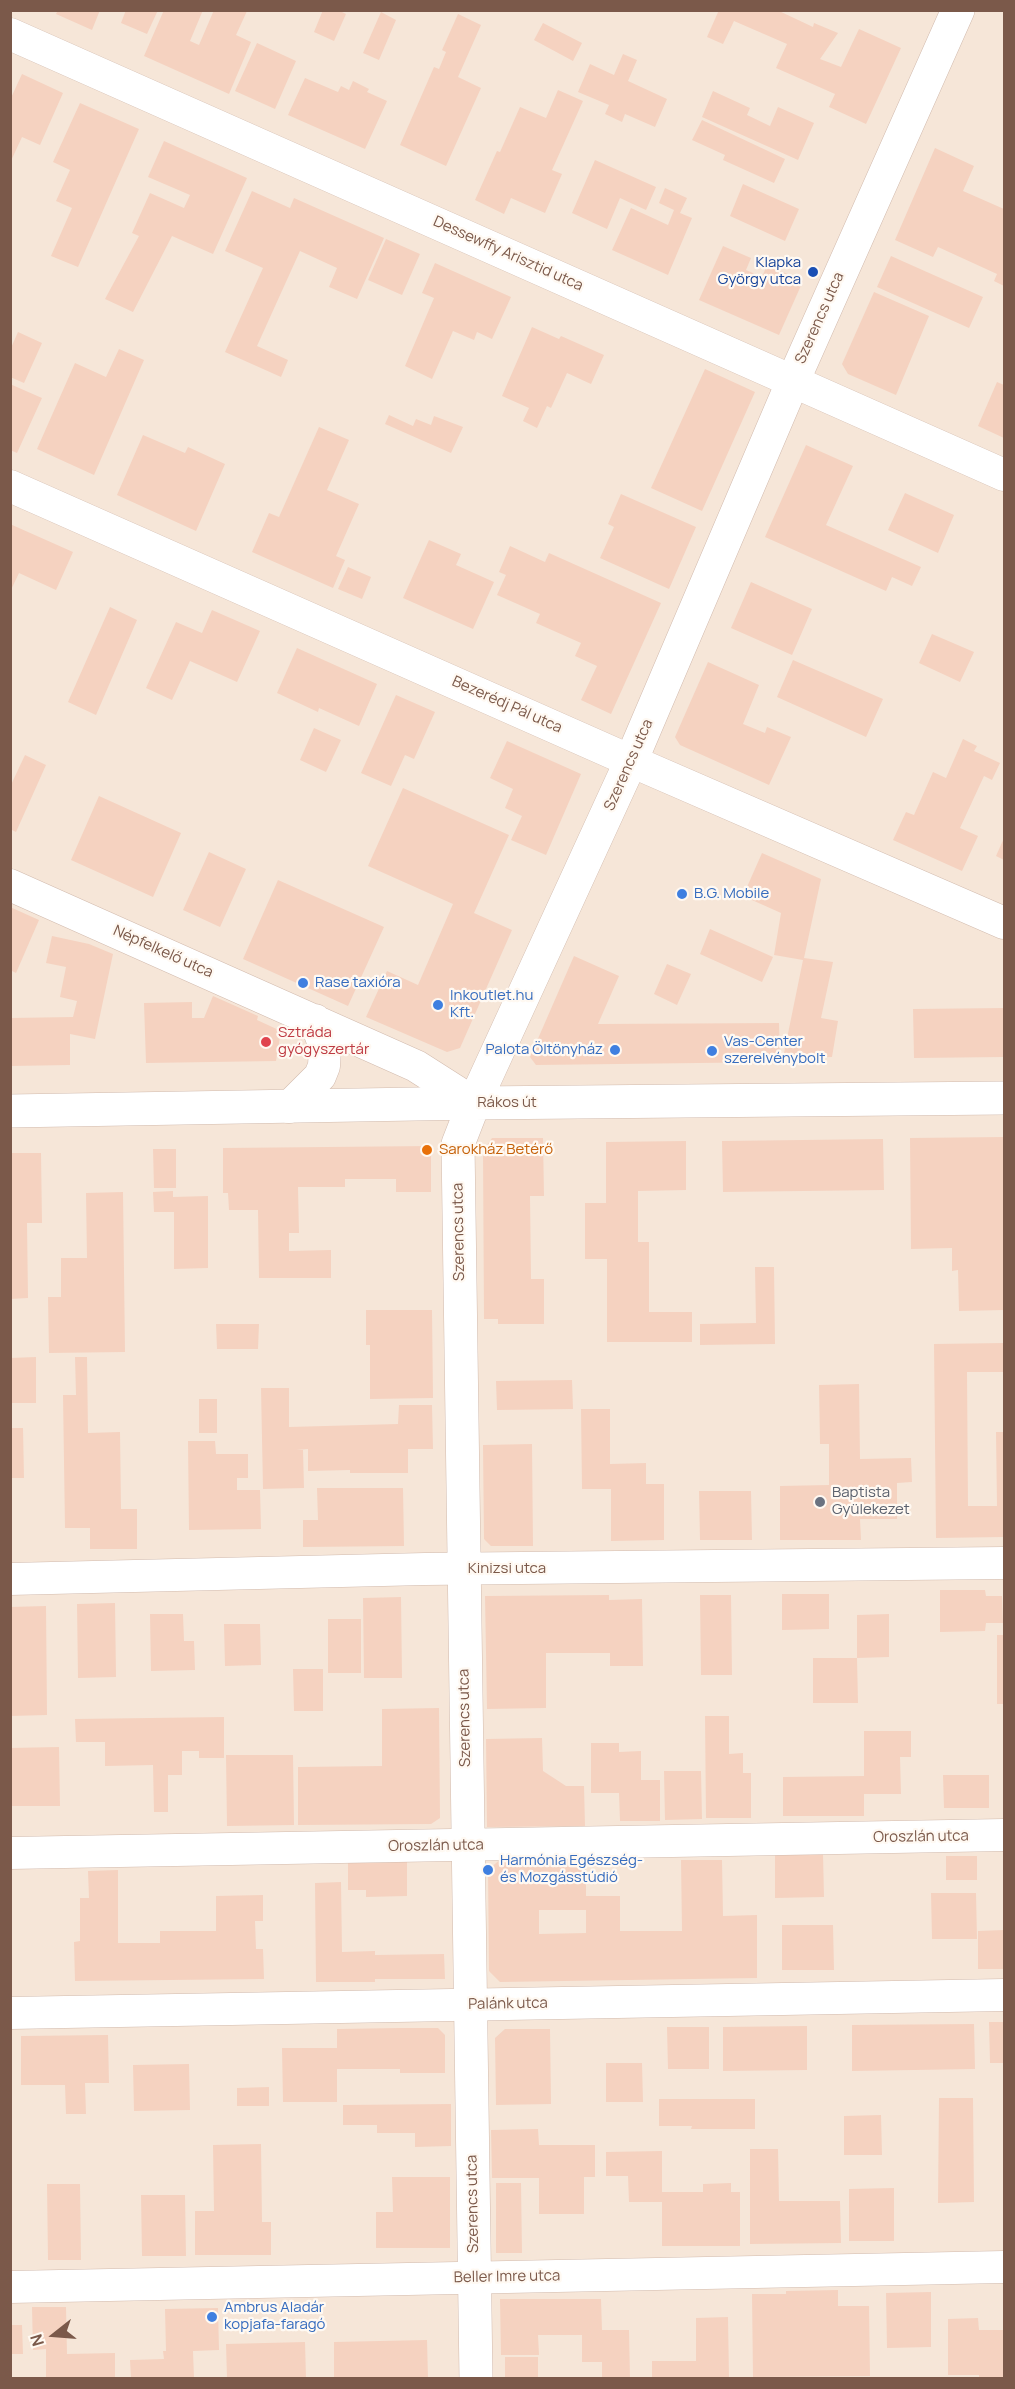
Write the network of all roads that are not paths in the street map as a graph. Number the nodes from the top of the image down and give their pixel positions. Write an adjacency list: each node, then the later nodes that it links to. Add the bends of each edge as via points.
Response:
1 (958, 10): 3 (street, Szerencs utca)
2 (10, 34): 3 (street, Dessewffy Arisztid utca)
3 (793, 381): 4 (street, Dessewffy Arisztid utca); 6 (street, Szerencs utca)
4 (1005, 475)
5 (10, 486): 6 (street, Bezerédj Pál utca)
6 (631, 761): 8 (street, Bezerédj Pál utca); 11 (street, Szerencs utca)
7 (10, 885): 9 (street, Népfelkelő utca)
8 (1005, 923)
9 (315, 1020): 11 (street, Népfelkelő utca, via 416,1066); 12 (street, via 325,1047 324,1066 320,1076)
10 (1005, 1098): 11 (street, Rákos út)
11 (474, 1103): 12 (street, Rákos út); 15 (street, Szerencs utca, via 458,1144)
12 (289, 1107): 13 (street, Rákos út)
13 (10, 1111)
14 (1005, 1563): 15 (street, Kinizsi utca)
15 (463, 1569): 16 (street, Kinizsi utca); 18 (street, Szerencs utca)
16 (10, 1579)
17 (1005, 1835): 18 (street, Oroszlán utca)
18 (467, 1845): 19 (street, Oroszlán utca); 21 (street, Szerencs utca)
19 (10, 1853)
20 (1005, 1995): 21 (street, Palánk utca)
21 (471, 2005): 22 (street, Palánk utca); 24 (street, Szerencs utca)
22 (10, 2013)
23 (1005, 2266): 24 (street, Beller Imre utca)
24 (474, 2277): 25 (street, Beller Imre utca); 26 (street, Szerencs utca)
25 (10, 2287)
26 (476, 2379)

